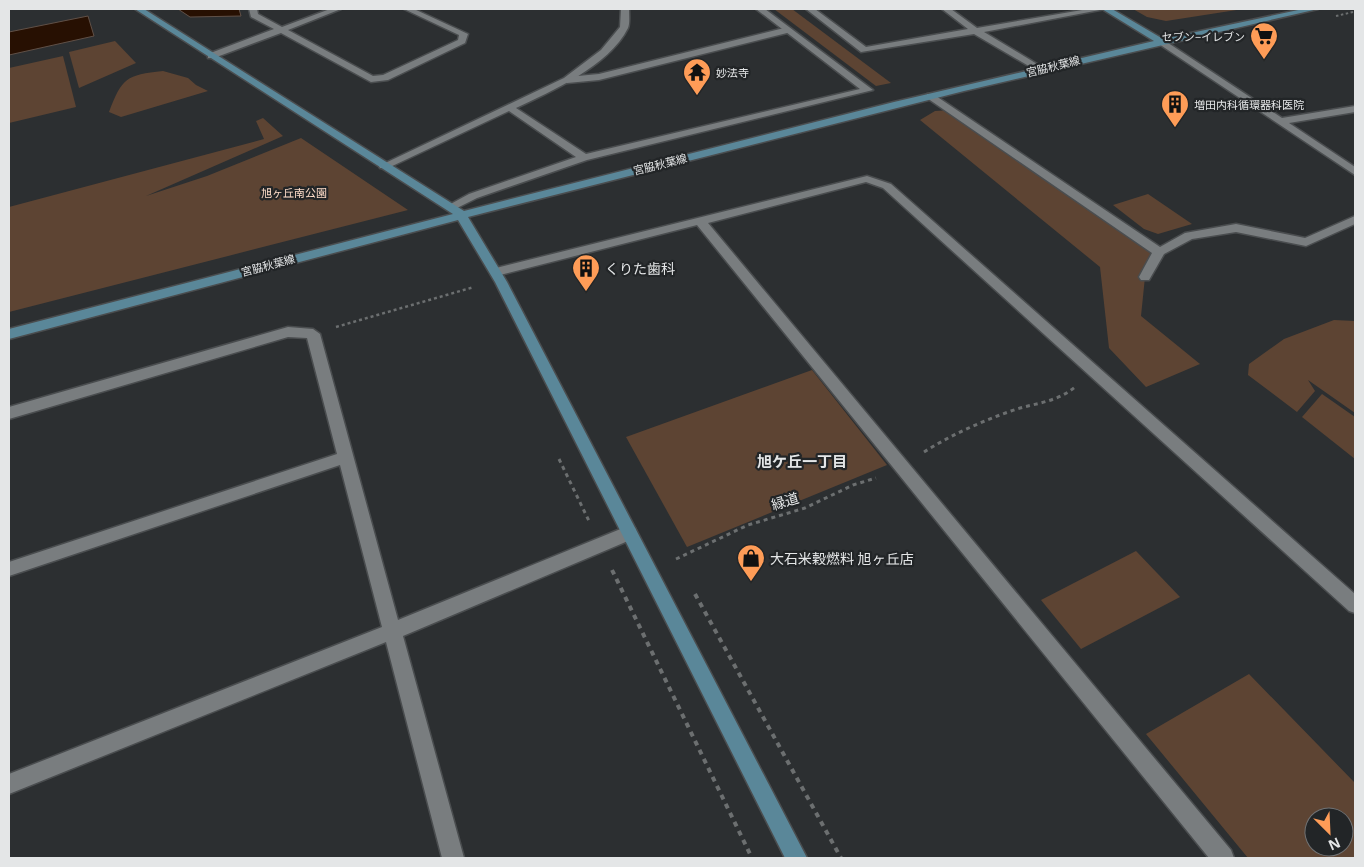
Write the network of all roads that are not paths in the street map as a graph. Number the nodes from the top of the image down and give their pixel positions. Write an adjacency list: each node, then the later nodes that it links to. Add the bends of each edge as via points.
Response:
1 (139, 9): 16 (street)
2 (253, 9): 12 (street, via 254,15)
3 (337, 9): 12 (street)
4 (408, 9): 12 (street, via 464,34 462,41 385,78 371,79)
5 (625, 9): 18 (street, via 624,27 604,52)
6 (760, 9): 13 (street)
7 (810, 9): 14 (street, via 864,50)
8 (946, 9): 14 (street)
9 (1101, 9): 14 (street)
10 (1106, 9): 15 (street)
11 (1314, 9): 15 (street, 宮脇秋葉線)
12 (281, 29): 16 (street)
13 (788, 30): 18 (street, via 599,77); 23 (street, via 868,90)
14 (976, 31): 17 (street)
15 (1159, 40): 17 (street, 宮脇秋葉線); 22 (street)
16 (210, 56): 24 (street)
17 (1039, 69): 19 (street, 宮脇秋葉線)
18 (567, 80): 20 (street)
19 (930, 96): 26 (street, 宮脇秋葉線); 29 (street)
20 (509, 107): 23 (street); 24 (street)
21 (1355, 109): 22 (street)
22 (1282, 121): 25 (street)
23 (584, 158): 26 (street, via 473,196)
24 (384, 166): 26 (street)
25 (1355, 172)
26 (456, 211): 30 (street); 32 (street, 宮脇秋葉線)
27 (1355, 220): 29 (street, via 1306,242 1236,228 1189,236)
28 (700, 221): 30 (street); 37 (street, via 867,179 888,186); 42 (street)
29 (1159, 252): 31 (street)
30 (496, 272): 35 (street)
31 (1145, 277)
32 (9, 334)
33 (9, 413): 34 (street, via 288,332 313,334)
34 (347, 457): 36 (street); 38 (street)
35 (629, 533): 38 (street); 41 (street)
36 (9, 569)
37 (1355, 605)
38 (393, 631): 39 (street); 40 (street)
39 (9, 784)
40 (453, 858)
41 (796, 858)
42 (1224, 858)

